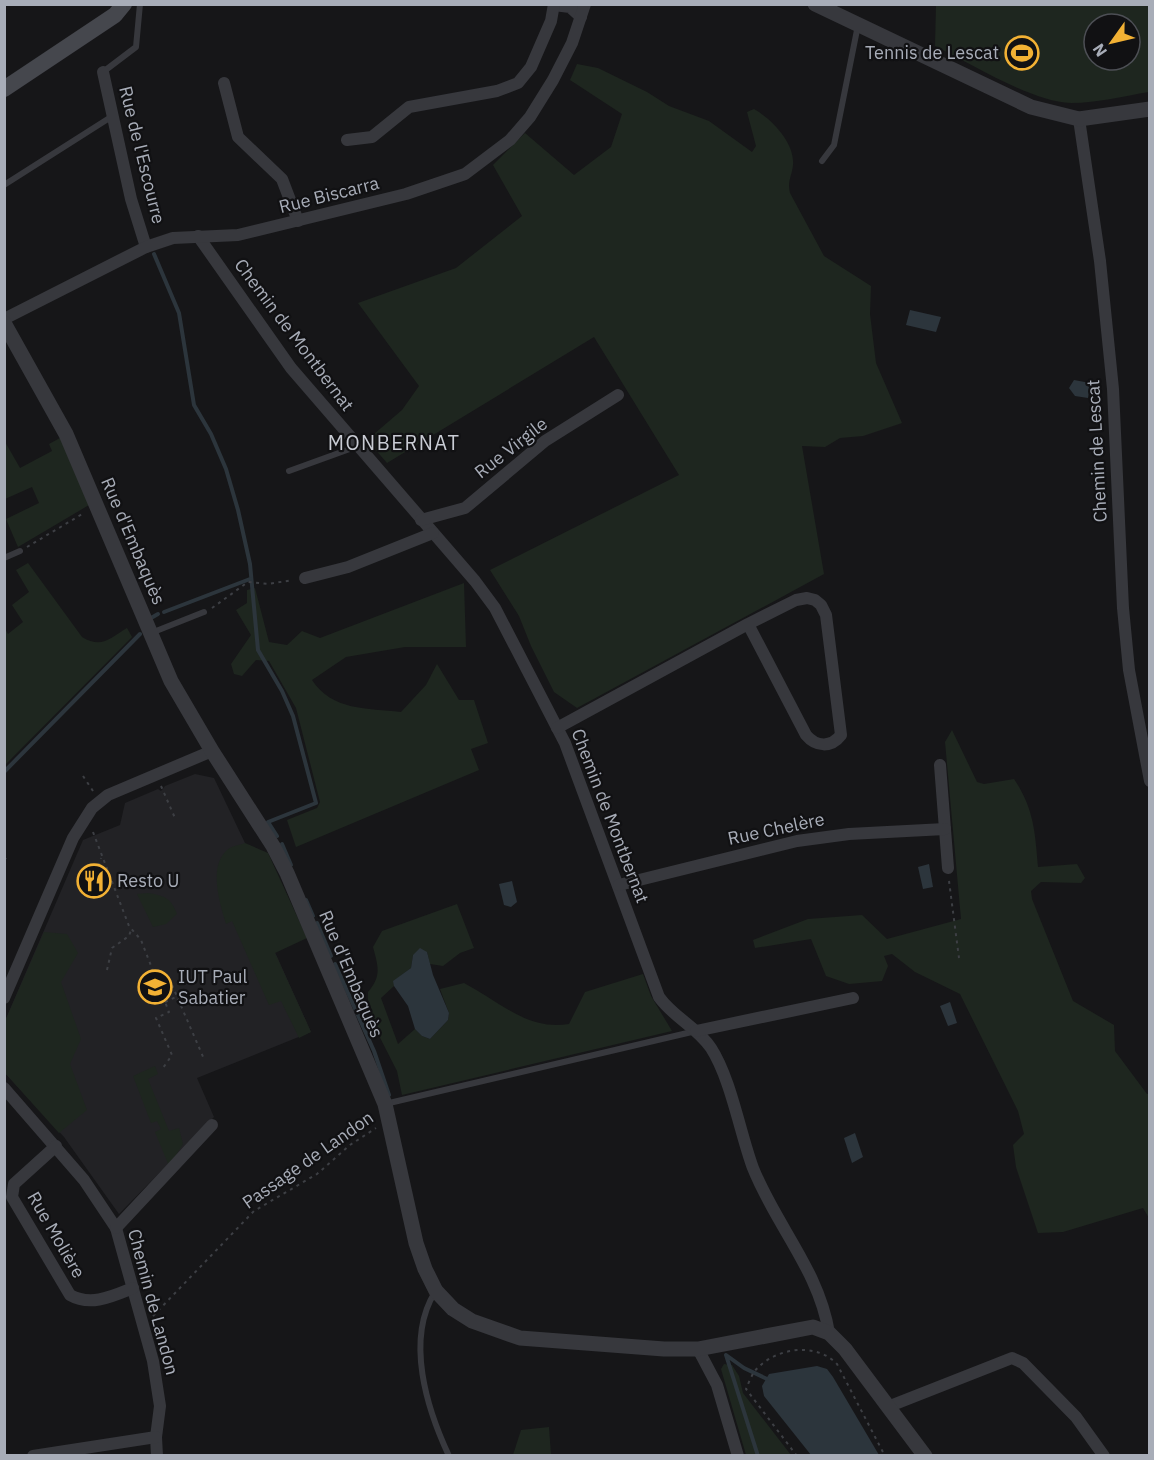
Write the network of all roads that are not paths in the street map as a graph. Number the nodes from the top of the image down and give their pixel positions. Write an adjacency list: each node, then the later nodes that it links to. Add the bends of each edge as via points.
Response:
1 (124, 4): 10 (main road, via 115,15)
2 (140, 4): 8 (lane, via 136,47)
3 (585, 4): 6 (street, Rue Biscarra)
4 (554, 5): 6 (street, via 570,7); 14 (street, via 531,67 518,83 497,91 409,107 372,137)
5 (823, 6): 7 (street)
6 (581, 17): 17 (street, Rue Biscarra, via 572,43 530,117 495,153 465,174 406,194)
7 (858, 24): 13 (street, via 1031,107); 15 (lane, via 834,145)
8 (103, 72): 12 (street, Rue de l'Escourre)
9 (224, 83): 17 (street, via 238,136 282,179)
10 (4, 89)
11 (1149, 109): 13 (street)
12 (111, 117): 16 (lane); 19 (street, Rue de l'Escourre)
13 (1079, 119): 35 (street, Chemin de Lescat, via 1100,261 1113,388 1129,670)
14 (347, 140)
15 (822, 161)
16 (4, 185)
17 (298, 221): 18 (street, Rue Biscarra, via 238,235)
18 (198, 236): 19 (street, Rue Biscarra, via 172,238); 22 (street, Chemin de Montbernat, via 291,368)
19 (146, 247): 20 (street, Rue Biscarra)
20 (4, 321): 31 (street, Rue d'Embaquès, via 66,434)
21 (618, 395): 24 (street, Rue Virgile, via 545,441 465,508)
22 (358, 447): 23 (lane); 24 (street, Chemin de Montbernat)
23 (289, 471)
24 (421, 520): 25 (street, Chemin de Montbernat)
25 (433, 533): 28 (street, via 348,567); 32 (street, Chemin de Montbernat, via 495,608)
26 (20, 551): 27 (lane)
27 (4, 558)
28 (306, 579)
29 (204, 612): 31 (lane)
30 (748, 624): 30 (street, via 796,600 807,598 821,605 826,615 841,735 838,740 818,744 806,735); 32 (street)
31 (151, 633): 33 (street, Rue d'Embaquès, via 171,681)
32 (557, 728): 38 (street, Chemin de Montbernat)
33 (212, 751): 39 (street, via 108,795 92,808 74,838); 43 (street, Rue d'Embaquès, via 287,873)
34 (940, 765): 36 (street)
35 (1149, 781)
36 (945, 830): 37 (street); 38 (street, Rue Chelère, via 806,839)
37 (948, 868)
38 (619, 885): 41 (street, Chemin de Montbernat, via 660,998)
39 (4, 998)
40 (853, 998): 41 (street)
41 (696, 1031): 43 (lane); 49 (street, Chemin de Montbernat, via 717,1060 754,1169 814,1282)
42 (4, 1088): 45 (street, Chemin de Landon)
43 (385, 1104): 48 (street, Rue d'Embaquès, via 416,1243)
44 (212, 1125): 46 (street)
45 (56, 1146): 46 (street, Chemin de Landon); 47 (street, Rue Molière, via 14,1184 12,1197 70,1295 90,1301)
46 (116, 1228): 47 (street, Chemin de Landon)
47 (133, 1288): 52 (street, Chemin de Landon, via 153,1361 160,1406)
48 (436, 1291): 50 (street, Rue d'Embaquès, via 472,1321 520,1338); 56 (lane, via 424,1319 421,1370)
49 (829, 1333): 50 (street, Rue d'Embaquès, via 813,1327 795,1329); 51 (street)
50 (698, 1349): 57 (street, via 717,1385)
51 (890, 1406): 53 (street, via 1012,1358 1023,1363 1076,1417); 58 (street)
52 (156, 1437): 54 (street); 55 (street, Chemin de Landon)
53 (1101, 1452): 59 (street)
54 (33, 1455)
55 (157, 1455)
56 (449, 1455)
57 (738, 1455)
58 (925, 1455)
59 (1087, 1455)

